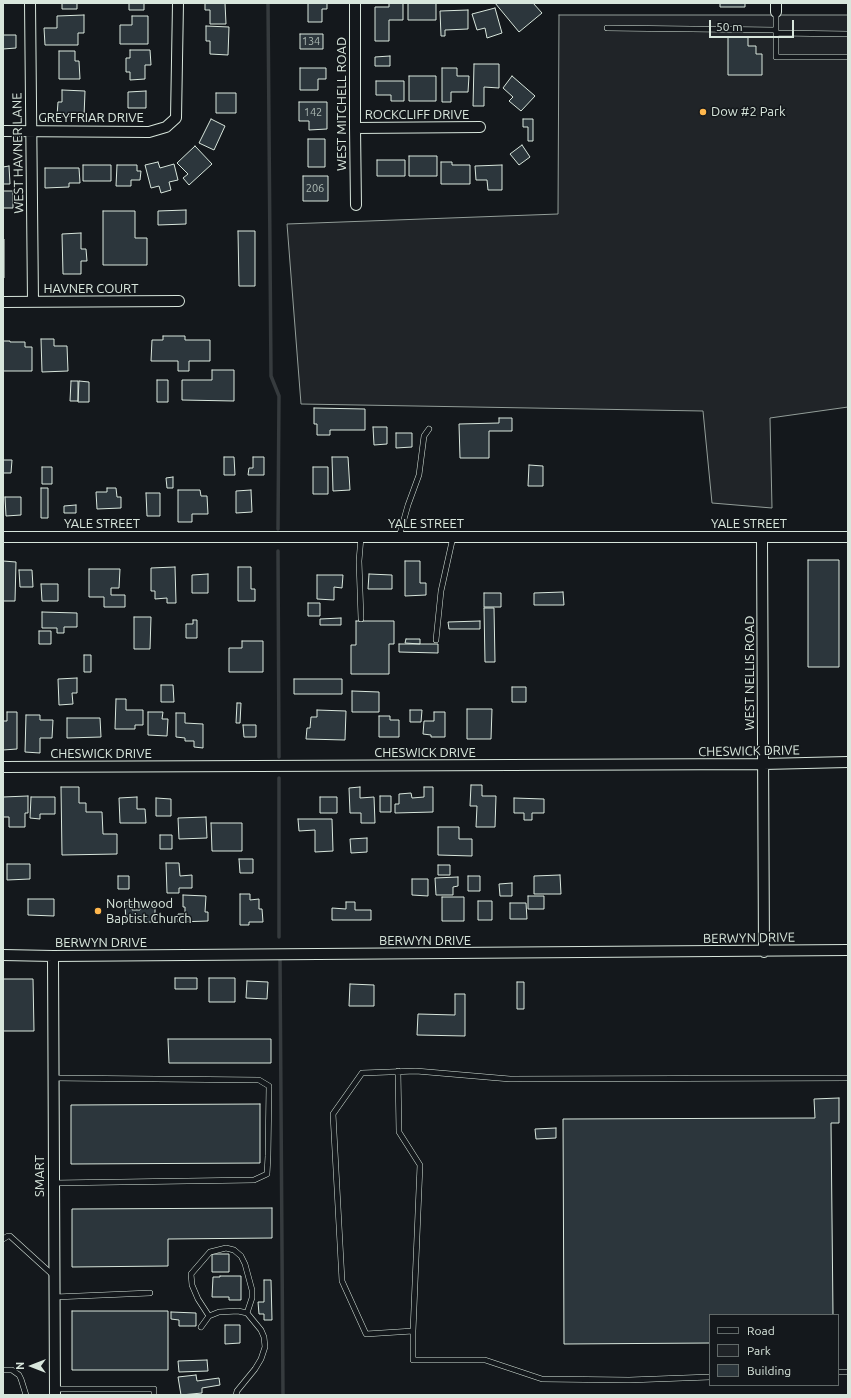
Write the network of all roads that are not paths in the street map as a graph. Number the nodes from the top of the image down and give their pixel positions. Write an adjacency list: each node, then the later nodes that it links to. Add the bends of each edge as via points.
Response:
1 (30, 3): 12 (street, WEST HAVNER LANE)
2 (178, 3): 12 (street, GREYFRIAR DRIVE, via 176,118 166,127 149,132)
3 (355, 3): 10 (street, WEST MITCHELL ROAD)
4 (776, 8): 6 (lane)
5 (607, 28): 6 (lane)
6 (776, 31): 7 (lane); 8 (lane, via 776,56)
7 (848, 34)
8 (848, 57)
9 (480, 127): 10 (street, ROCKCLIFF DRIVE)
10 (355, 128): 13 (street, WEST MITCHELL ROAD)
11 (3, 131): 12 (street)
12 (31, 131): 16 (street, WEST HAVNER LANE)
13 (356, 205)
14 (179, 301): 16 (street, HAVNER COURT)
15 (3, 302): 16 (street, HAVNER COURT)
16 (33, 302)
17 (429, 429): 20 (lane, via 424,436 419,475)
18 (3, 537): 19 (street, YALE STREET)
19 (361, 537): 20 (street, YALE STREET); 24 (lane)
20 (399, 537): 21 (street, YALE STREET)
21 (453, 537): 23 (street, YALE STREET); 25 (lane, via 441,591)
22 (848, 537): 23 (street, YALE STREET)
23 (762, 538): 27 (street, WEST NELLIS ROAD)
24 (361, 619)
25 (436, 640)
26 (848, 762): 27 (street, CHESWICK DRIVE)
27 (764, 764): 28 (street, CHESWICK DRIVE); 30 (street, WEST NELLIS ROAD)
28 (3, 767)
29 (848, 950): 30 (street, BERWYN DRIVE)
30 (764, 952): 32 (street, BERWYN DRIVE)
31 (3, 955): 32 (street, BERWYN DRIVE)
32 (53, 956): 34 (street, SMART)
33 (398, 1071): 35 (lane, via 510,1079); 44 (lane, via 399,1132 420,1165); 44 (lane, via 362,1073 333,1114 342,1281 366,1334)
34 (53, 1078): 36 (street, SMART); 36 (lane, via 259,1080 269,1086 267,1174 254,1180)
35 (848, 1078)
36 (54, 1183): 38 (street, SMART)
37 (3, 1239): 38 (lane, via 10,1236)
38 (54, 1277): 40 (street, SMART)
39 (150, 1293): 40 (lane)
40 (55, 1297): 47 (street, SMART)
41 (247, 1313): 42 (lane, via 238,1310); 42 (lane, via 252,1290 245,1264 234,1250 226,1248 210,1252 191,1274 192,1285 198,1299); 50 (lane, via 261,1330 265,1347 255,1369)
42 (209, 1316): 43 (lane)
43 (201, 1327)
44 (413, 1331): 46 (lane, via 413,1360 486,1360 542,1379 629,1380)
45 (3, 1370): 48 (lane, via 12,1370 19,1375)
46 (709, 1377)
47 (55, 1392): 49 (lane, via 154,1389)
48 (26, 1395)
49 (154, 1395)
50 (236, 1395)

